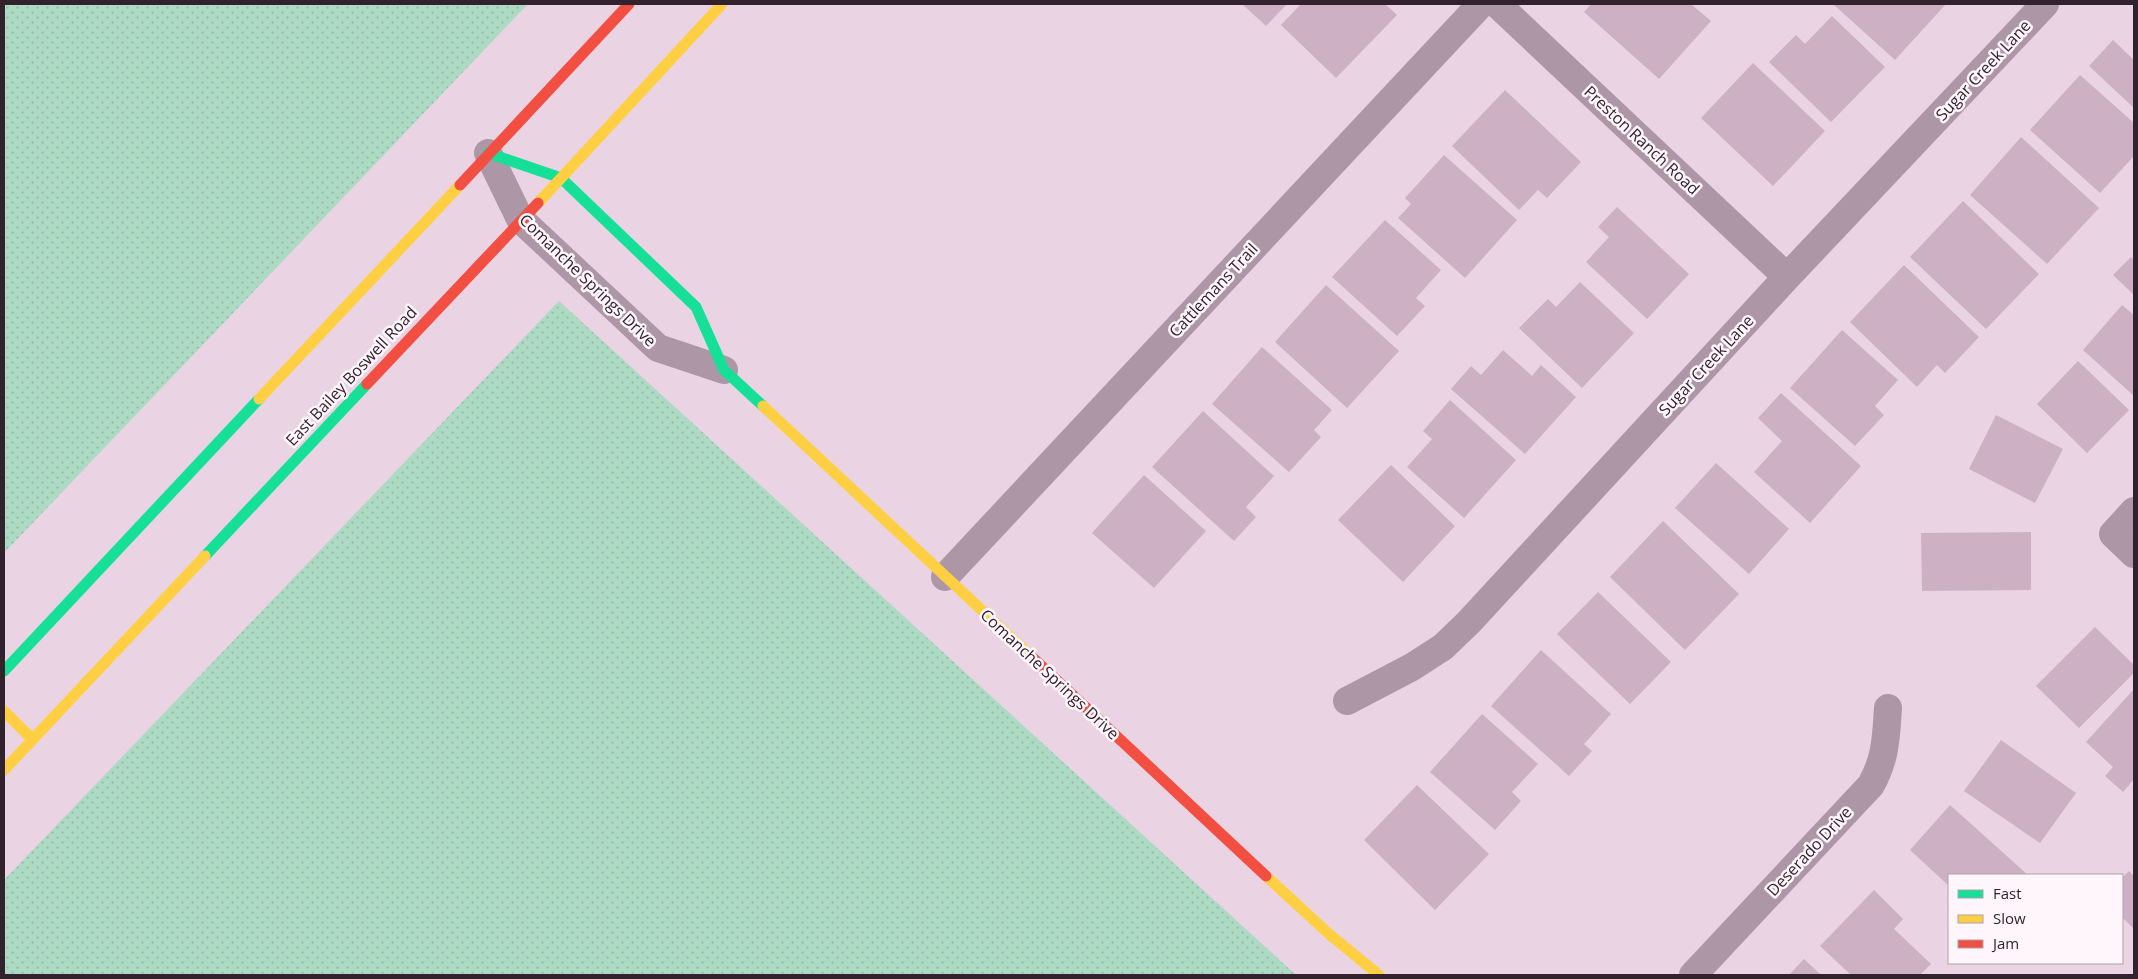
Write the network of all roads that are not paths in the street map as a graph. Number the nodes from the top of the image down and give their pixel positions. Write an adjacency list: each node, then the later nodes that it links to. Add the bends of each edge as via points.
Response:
1 (629, 4): 6 (main road)
2 (722, 4): 7 (main road, East Bailey Boswell Road)
3 (1481, 4): 13 (street, Cattlemans Trail)
4 (1497, 4): 9 (street, Preston Ranch Road)
5 (2045, 4): 9 (street, Sugar Creek Lane)
6 (488, 153): 7 (main road, Comanche Springs Drive); 8 (street, Comanche Springs Drive); 14 (main road)
7 (561, 178): 8 (main road, East Bailey Boswell Road); 10 (main road, Comanche Springs Drive, via 696,307)
8 (520, 219): 10 (street, Comanche Springs Drive, via 658,348); 18 (main road, East Bailey Boswell Road)
9 (1787, 277): 15 (street, Sugar Creek Lane, via 1469,622 1443,647)
10 (724, 370): 13 (main road, Comanche Springs Drive)
11 (2134, 511): 12 (street, via 2113,534)
12 (2134, 554)
13 (944, 577): 20 (main road, Comanche Springs Drive, via 1329,934)
14 (4, 671)
15 (1347, 701)
16 (1888, 708): 21 (street, Deserado Drive, via 1886,748 1880,770 1871,784)
17 (4, 711): 18 (main road)
18 (32, 739): 19 (main road, East Bailey Boswell Road)
19 (4, 770)
20 (1379, 975)
21 (1693, 975)

